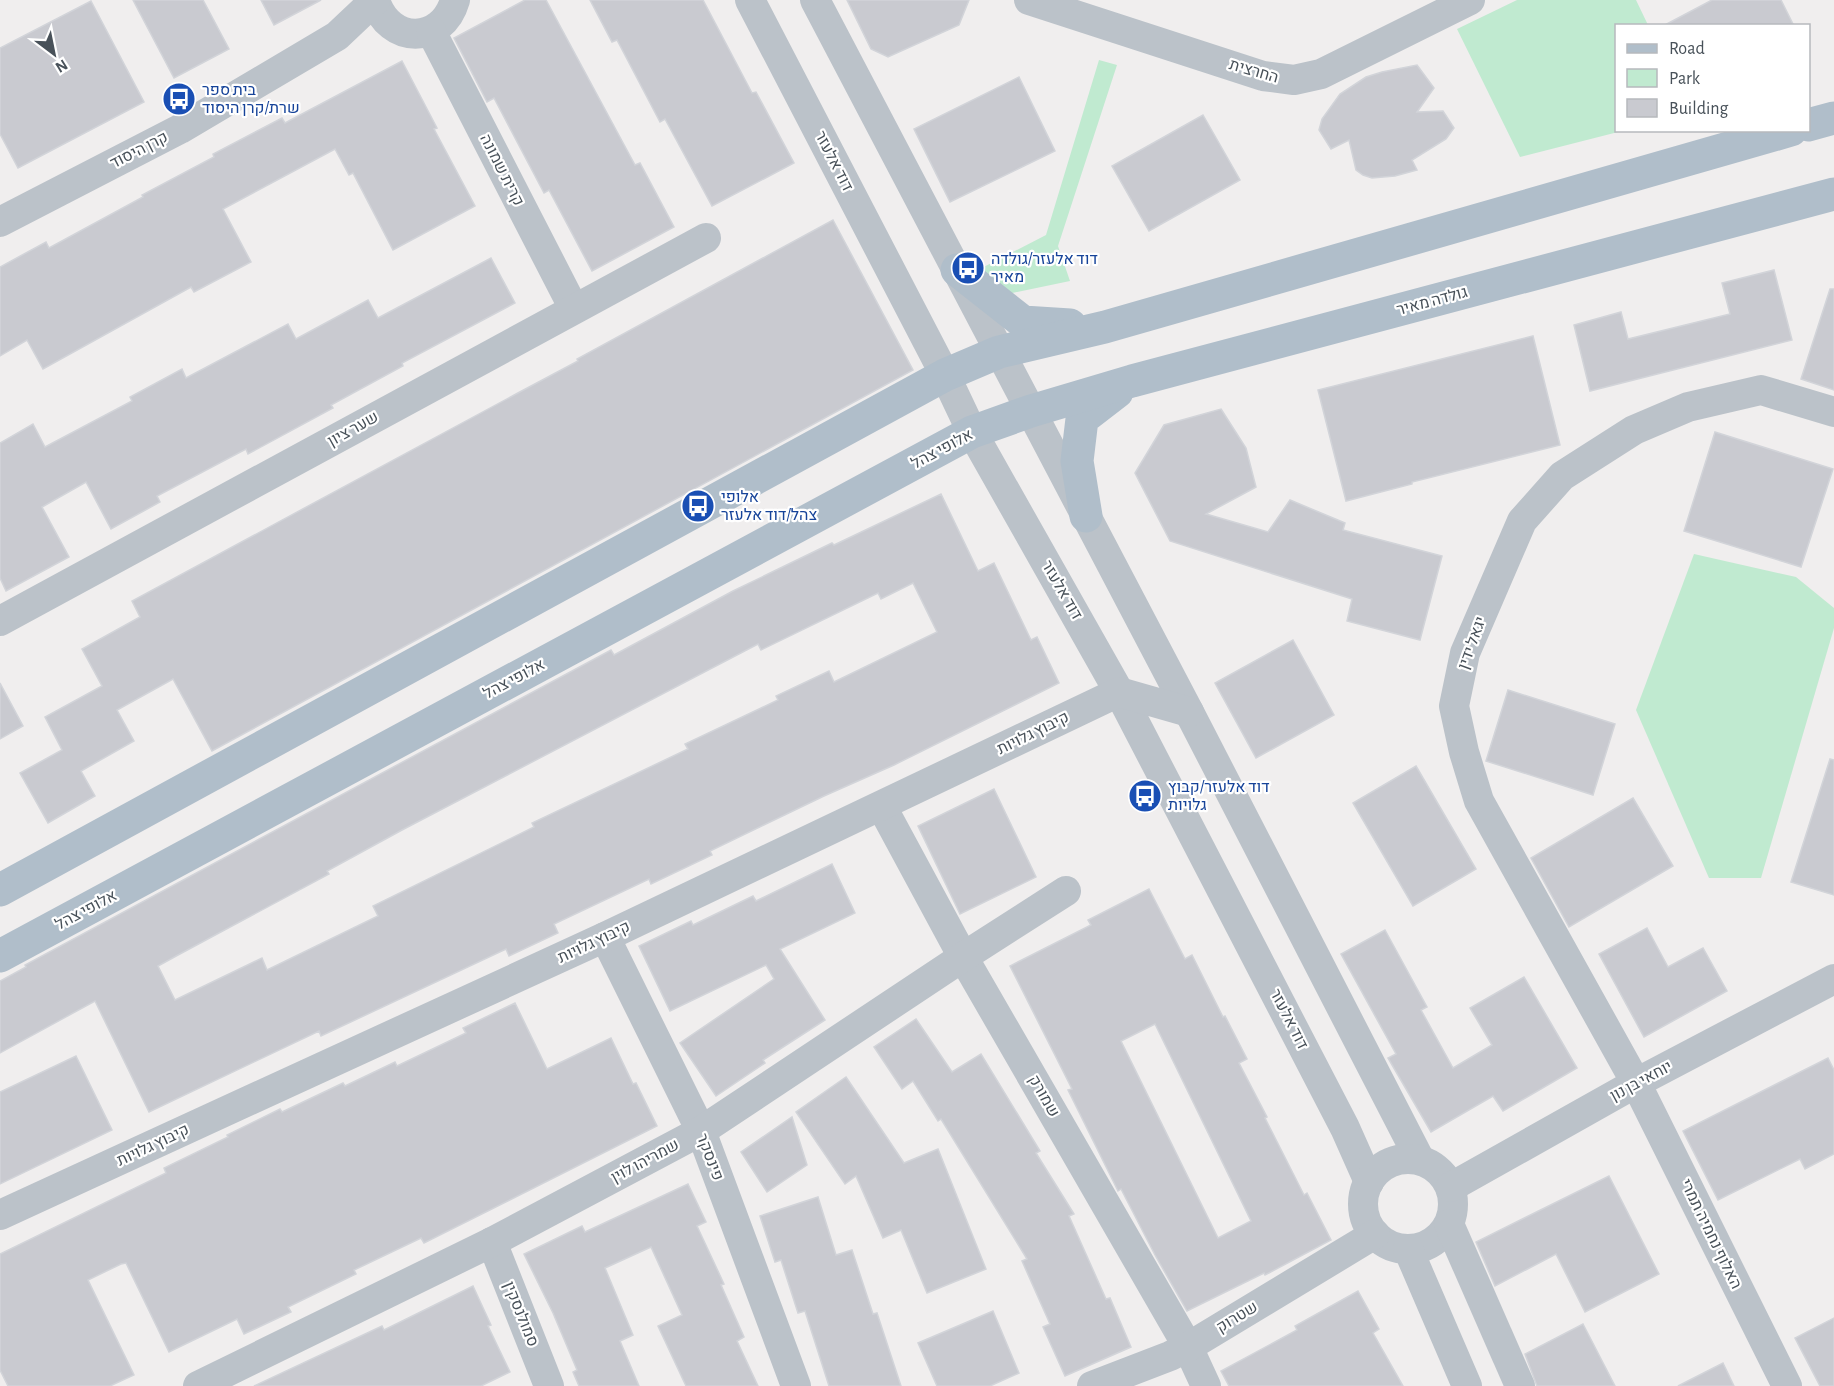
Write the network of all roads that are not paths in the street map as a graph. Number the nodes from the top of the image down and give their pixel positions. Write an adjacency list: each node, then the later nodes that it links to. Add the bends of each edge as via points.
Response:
1 (455, 0): 7 (street, via 451,13)
2 (750, 0): 18 (street, דוד אלעזר)
3 (814, 0): 14 (street)
4 (1029, 0): 5 (street, החרצית, via 1263,76 1294,80 1321,74)
5 (1470, 0)
6 (379, 7): 7 (street, via 396,29 419,34); 12 (street, קרן היסוד, via 180,129)
7 (431, 31): 15 (street, קרית שמונה)
8 (1834, 118): 9 (main road)
9 (1810, 125)
10 (1784, 132): 16 (main road)
11 (1834, 194): 19 (main road, גולדה מאיר)
12 (0, 222)
13 (706, 238): 15 (street, שער ציון)
14 (957, 270): 16 (main road, via 1023,322); 17 (street)
15 (574, 309): 24 (street, שער ציון)
16 (1105, 327): 17 (main road)
17 (999, 352): 18 (main road); 20 (street)
18 (945, 375): 22 (street, דוד אלעזר); 28 (main road)
19 (1132, 381): 20 (main road, גולדה מאיר); 23 (main road, via 1082,418 1077,461)
20 (1031, 411): 22 (main road, אלופי צהל); 23 (street)
21 (1834, 412): 34 (street, יגאל ידין, via 1761,390 1688,407 1634,430 1562,476 1522,521 1465,653 1454,706 1479,801)
22 (972, 432): 25 (street, דוד אלעזר); 31 (main road, אלופי צהל)
23 (1086, 516): 26 (street)
24 (0, 621)
25 (1119, 692): 26 (street); 27 (street, קיבוץ גלויות); 37 (street, דוד אלעזר, via 1345,1128)
26 (1189, 712): 36 (street)
27 (882, 807): 30 (street, קיבוץ גלויות); 32 (street, שמורק)
28 (0, 890)
29 (1066, 891): 32 (street, שמריהו לוין)
30 (605, 937): 35 (street, פינסקר); 39 (street, קיבוץ גלויות)
31 (0, 956)
32 (963, 957): 35 (street, שמריהו לוין); 44 (street, שמורק)
33 (1834, 979): 34 (street, יוחאי בן נון)
34 (1636, 1083): 38 (street, יוחאי בן נון); 52 (street, האלוף נחמיה תמרי)
35 (701, 1131): 42 (street, שמריהו לוין); 47 (street, פינסקר)
36 (1420, 1160): 37 (street, via 1391,1162); 38 (street, via 1433,1166)
37 (1369, 1182): 41 (street, via 1363,1209)
38 (1451, 1187): 40 (street, via 1454,1199)
39 (0, 1215)
40 (1449, 1224): 43 (street, via 1432,1242); 51 (street)
41 (1375, 1234): 43 (street, via 1384,1242); 44 (street, שטרוק)
42 (492, 1242): 45 (street, שמריהו לוין); 46 (street, סמולנסקין)
43 (1408, 1249): 50 (street)
44 (1188, 1347): 48 (street, שטרוק); 49 (street, שמורק)
45 (198, 1386)
46 (549, 1386)
47 (796, 1386)
48 (1092, 1386)
49 (1206, 1386)
50 (1467, 1386)
51 (1520, 1386)
52 (1787, 1386)

